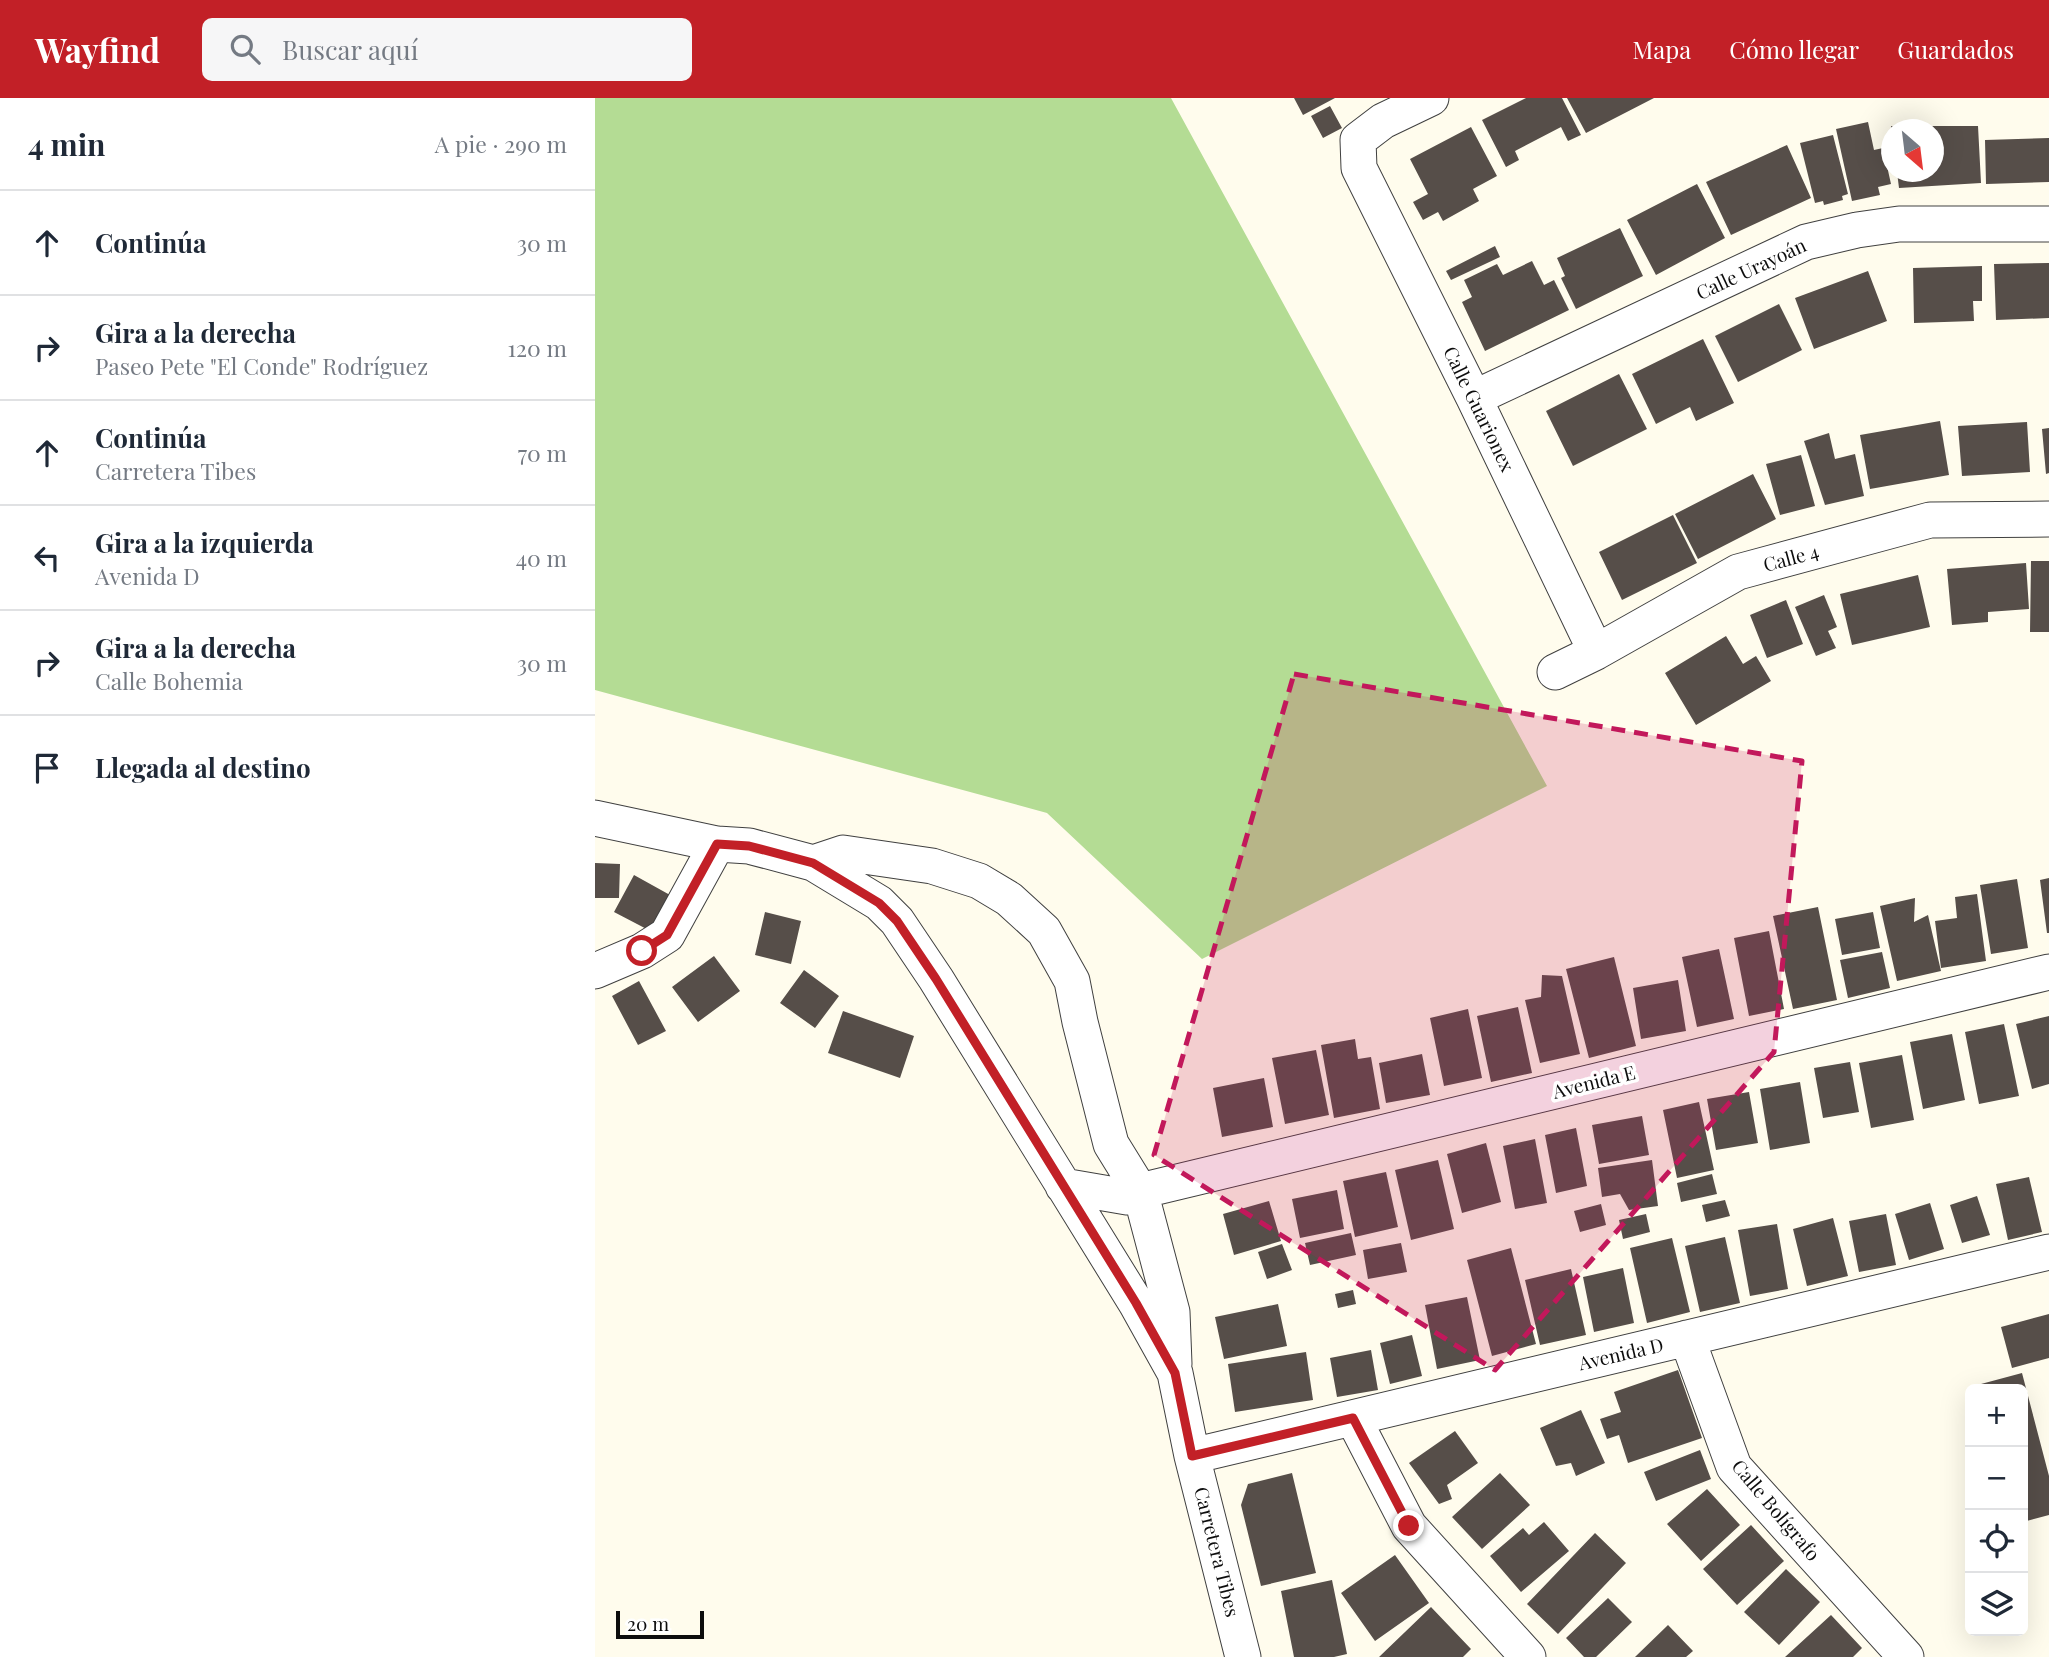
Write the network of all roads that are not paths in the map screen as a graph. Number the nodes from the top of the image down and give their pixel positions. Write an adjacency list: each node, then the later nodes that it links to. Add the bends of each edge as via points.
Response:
1 (1431, 98): 3 (street, Calle Guarionex, via 1383,121 1358,140 1359,168)
2 (2049, 224): 3 (street, Calle Urayoán, via 1899,224 1806,242)
3 (1474, 398): 5 (street, Calle Guarionex)
4 (2049, 519): 5 (street, Calle 4, via 1930,520 1738,572)
5 (1596, 652): 6 (street, Calle 4)
6 (1555, 672)
7 (595, 818): 8 (street)
8 (717, 844): 9 (street, via 749,846); 12 (street, via 667,935)
9 (813, 863): 10 (street, via 843,853); 11 (street, Carretera Tibes)
10 (943, 870): 11 (street, via 906,885); 15 (street, via 979,881 1009,899 1044,931 1072,981 1111,1144)
11 (879, 903): 14 (street, Carretera Tibes, via 897,921 936,979)
12 (595, 971)
13 (2049, 972): 15 (street, Avenida E)
14 (1063, 1186): 15 (street, Avenida E, via 1127,1198); 18 (street, Carretera Tibes)
15 (1140, 1191): 18 (street, via 1172,1312)
16 (2049, 1252): 17 (street, Avenida D)
17 (1687, 1338): 19 (street, Avenida D); 23 (street, Calle Bolígrafo, via 1734,1466)
18 (1175, 1373): 20 (street, Carretera Tibes)
19 (1353, 1418): 20 (street, Avenida D); 22 (street, via 1409,1526)
20 (1192, 1456): 21 (street, Carretera Tibes)
21 (1243, 1657)
22 (1528, 1657)
23 (1906, 1657)

